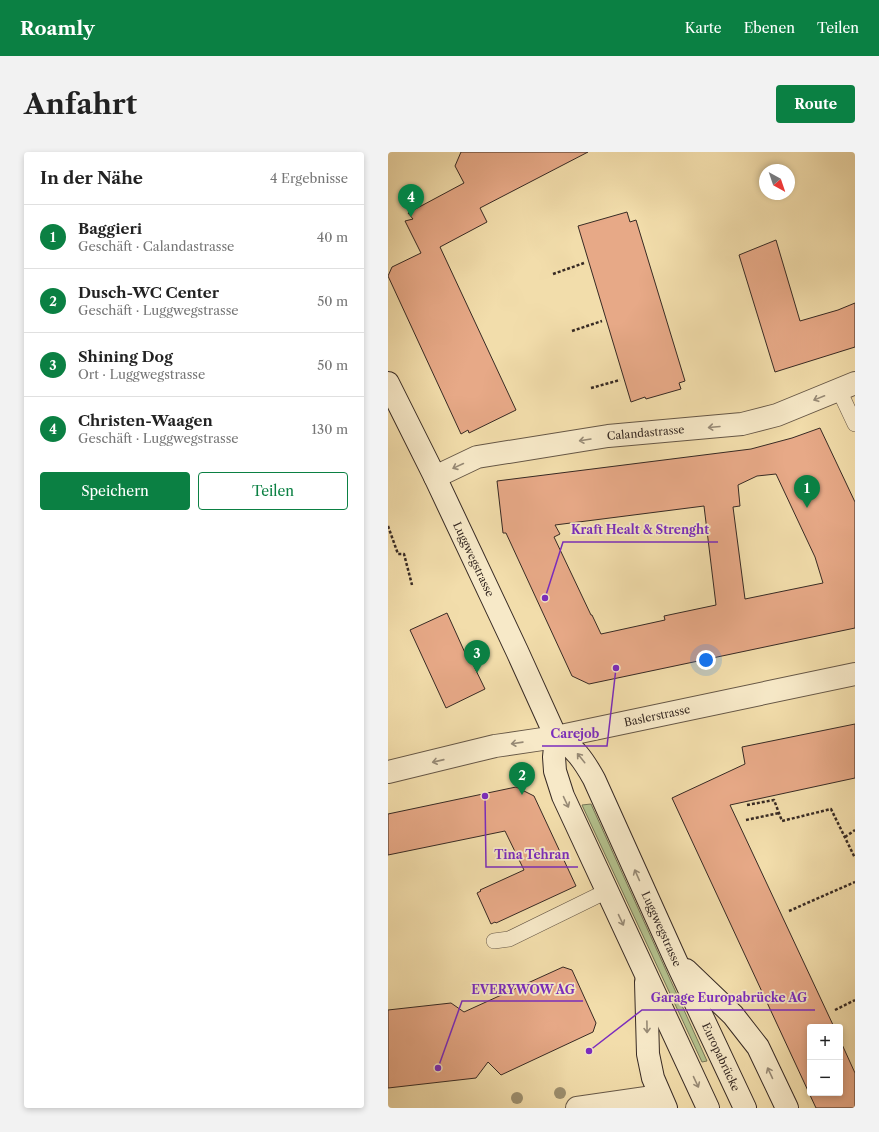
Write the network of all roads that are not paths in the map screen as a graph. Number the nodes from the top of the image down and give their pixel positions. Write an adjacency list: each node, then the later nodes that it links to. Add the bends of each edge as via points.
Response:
1 (388, 384): 4 (street, Luggwegstrasse)
2 (847, 386): 3 (lane); 4 (street, Calandastrasse, one-way to 4, via 777,415 742,424 608,436 477,457)
3 (855, 424)
4 (435, 477): 6 (street, Luggwegstrasse)
5 (855, 674): 6 (street, Baslerstrasse)
6 (556, 737): 7 (street, Baslerstrasse, one-way to 7, via 495,746); 8 (street, Luggwegstrasse, one-way to 8, via 554,764 558,783); 10 (street, Luggwegstrasse, one-way to 6, via 584,761 565,742)
7 (388, 772)
8 (607, 891): 9 (lane, via 509,939); 11 (street, Luggwegstrasse, one-way to 11)
9 (494, 941)
10 (676, 961): 15 (street, Europabrücke); 16 (street, Luggwegstrasse, one-way to 10, via 758,1047 730,1011)
11 (646, 974): 12 (street, Luggwegstrasse, one-way to 12, via 648,1054 653,1078); 14 (street, one-way to 14)
12 (663, 1102): 13 (street)
13 (577, 1108)
14 (708, 1108)
15 (745, 1108)
16 (787, 1108)

